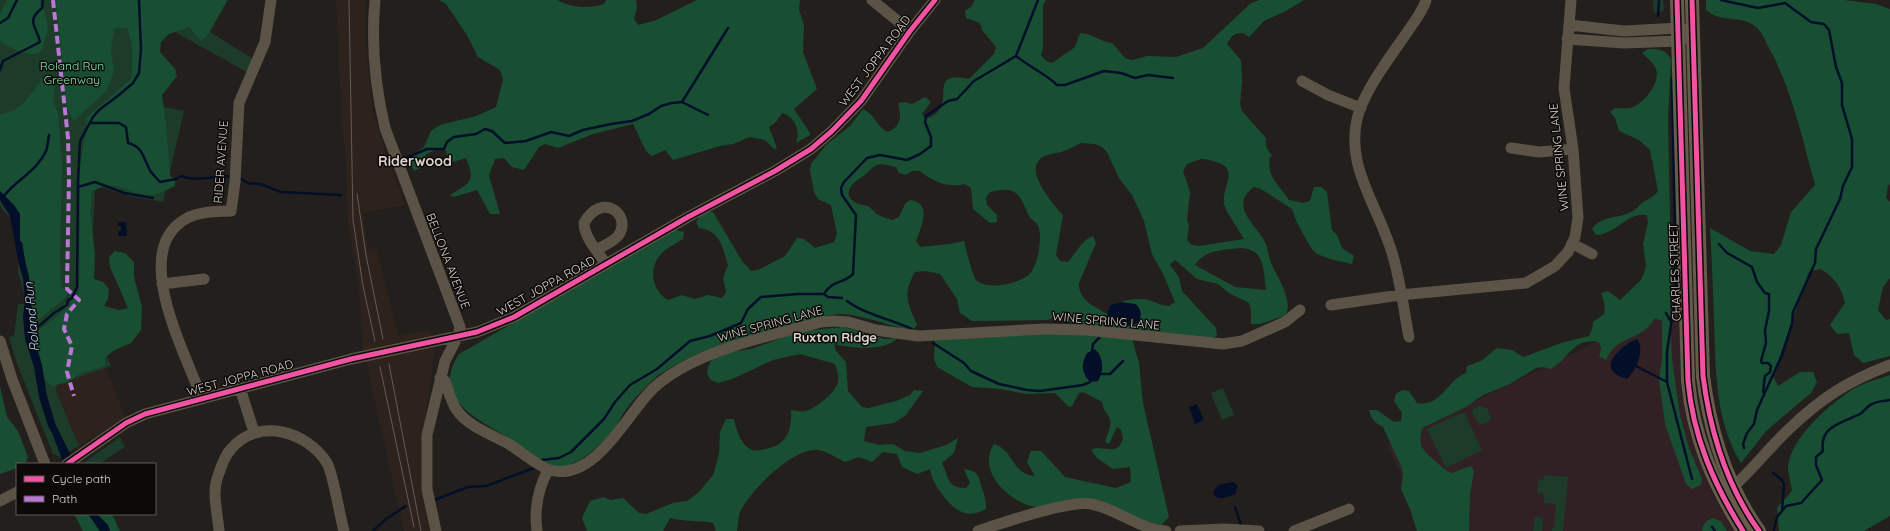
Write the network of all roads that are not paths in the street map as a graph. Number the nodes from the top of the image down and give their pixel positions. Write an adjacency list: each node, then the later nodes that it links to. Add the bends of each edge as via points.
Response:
1 (271, 0): 23 (street, RIDER AVENUE, via 265,42 239,103 231,211 195,215 181,221 171,232 162,254)
2 (375, 0): 27 (street, BELLONA AVENUE, via 373,45 385,128 460,327)
3 (872, 0): 10 (street)
4 (935, 0): 10 (street, WEST JOPPA ROAD)
5 (1426, 0): 15 (street, via 1417,18 1377,77)
6 (1571, 0): 9 (street, WINE SPRING LANE)
7 (1677, 0): 12 (main road, CHARLES STREET)
8 (1692, 0): 11 (main road)
9 (1569, 26): 12 (street); 13 (street, WINE SPRING LANE)
10 (910, 31): 21 (street, WEST JOPPA ROAD, via 860,101 811,149)
11 (1694, 33): 12 (street); 38 (main road, via 1703,376 1713,431)
12 (1679, 34): 13 (street, via 1624,43); 51 (main road, CHARLES STREET, via 1690,403 1714,480)
13 (1567, 38): 17 (street, WINE SPRING LANE, via 1564,88)
14 (1302, 81): 15 (street)
15 (1361, 108): 24 (street, via 1355,149 1358,166 1394,259)
16 (1511, 148): 17 (street, via 1539,152)
17 (1573, 148): 18 (street, WINE SPRING LANE, via 1578,213)
18 (1573, 244): 20 (street); 24 (street, WINE SPRING LANE, via 1555,266 1526,283)
19 (596, 250): 21 (street)
20 (1592, 254)
21 (606, 264): 27 (street, WEST JOPPA ROAD, via 514,317 477,332)
22 (204, 279): 23 (street)
23 (162, 284): 33 (street, RIDER AVENUE, via 168,309)
24 (1400, 295): 25 (street, WINE SPRING LANE); 28 (street)
25 (1331, 305)
26 (1300, 310): 37 (street, WINE SPRING LANE, via 1285,322 1242,341 1223,344 1080,330 1043,329 918,336 848,322 821,322 723,350 684,366 659,383 616,435 590,460 564,472)
27 (458, 336): 31 (street, via 445,361); 32 (street, WEST JOPPA ROAD, via 351,359)
28 (1410, 337)
29 (0, 341): 35 (street)
30 (1890, 365): 38 (street, via 1844,385 1816,404 1747,475)
31 (440, 378): 37 (street, via 445,381 456,410 471,424); 44 (street, via 427,435 426,464 427,489)
32 (240, 388): 33 (street, WEST JOPPA ROAD); 34 (street)
33 (202, 399): 36 (street, WEST JOPPA ROAD, via 137,417)
34 (254, 432): 42 (street, via 230,449 216,481); 43 (street, via 272,430 298,436 317,449 328,464)
35 (45, 463)
36 (70, 463)
37 (548, 470): 45 (street, via 538,493)
38 (1733, 486): 52 (main road)
39 (16, 493): 40 (street)
40 (0, 501)
41 (1349, 509): 50 (street)
42 (219, 531)
43 (344, 531)
44 (436, 531)
45 (536, 531)
46 (978, 531): 47 (street, via 1056,508 1091,504 1143,527)
47 (1166, 531)
48 (1180, 531): 49 (street)
49 (1259, 531)
50 (1294, 531)
51 (1743, 531)
52 (1759, 531)

